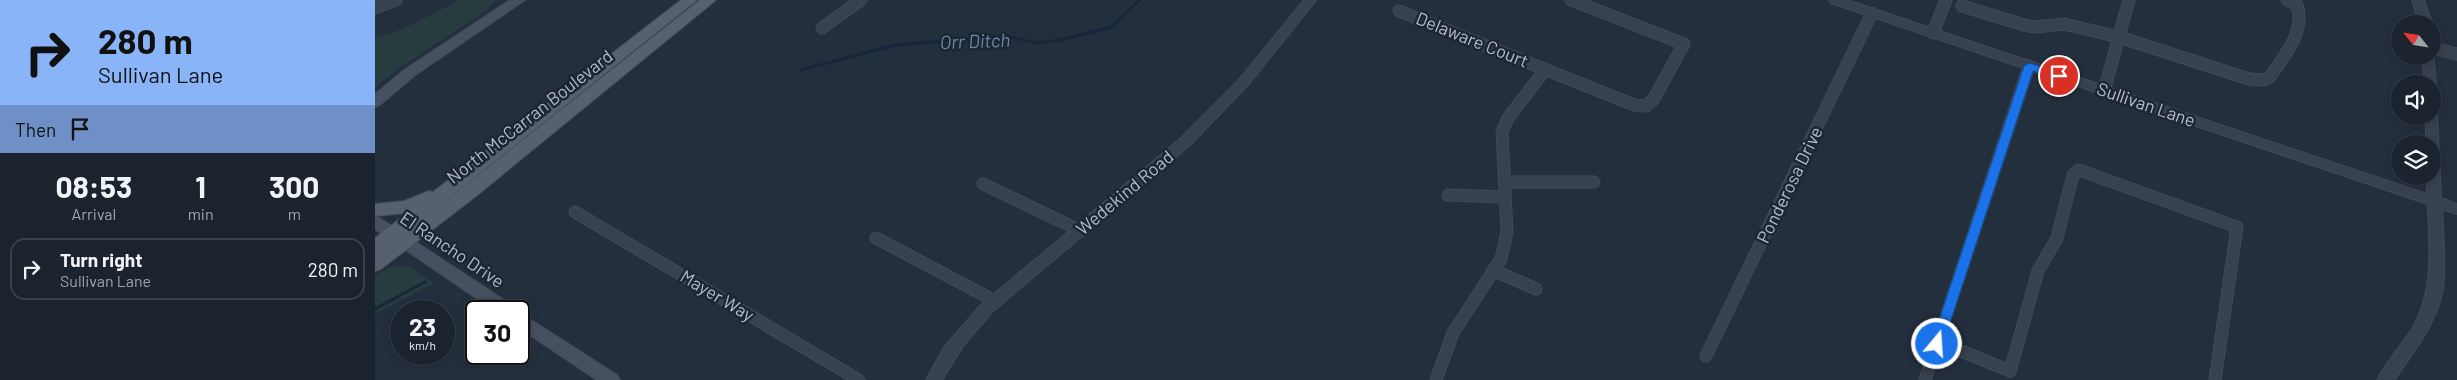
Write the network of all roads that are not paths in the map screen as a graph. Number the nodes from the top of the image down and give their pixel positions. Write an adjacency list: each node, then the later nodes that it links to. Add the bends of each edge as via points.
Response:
1 (396, 0): 14 (street)
2 (519, 0): 26 (main road, via 409,73)
3 (690, 0): 28 (main road, North McCarran Boulevard)
4 (709, 0): 40 (main road, North McCarran Boulevard, via 469,192)
5 (861, 0): 18 (street)
6 (1310, 0): 39 (street, Wedekind Road, via 1212,116)
7 (1572, 0): 24 (street, Delaware Court, via 1685,44 1653,100 1646,106 1634,105)
8 (1835, 0): 16 (street, Sullivan Lane)
9 (1946, 0): 19 (street)
10 (2129, 0): 20 (street)
11 (2287, 0): 20 (street, via 2297,5 2301,19 2269,78 2263,80 2249,79)
12 (2418, 0): 17 (street)
13 (1962, 6): 20 (street, via 2024,25 2064,24)
14 (375, 8)
15 (1399, 11): 24 (street, Delaware Court)
16 (1872, 12): 19 (street, Sullivan Lane); 50 (street, Ponderosa Drive)
17 (2423, 15)
18 (822, 28)
19 (1933, 33): 23 (street, Sullivan Lane)
20 (2119, 37): 25 (street)
21 (2441, 50): 22 (street)
22 (2457, 54)
23 (2029, 66): 25 (street, Sullivan Lane); 55 (street)
24 (1545, 70): 29 (street, via 1508,118 1502,132)
25 (2104, 91): 34 (street, Sullivan Lane)
26 (375, 102)
27 (2432, 125): 34 (street)
28 (466, 176): 36 (main road, via 416,204); 40 (main road, North McCarran Boulevard)
29 (1504, 182): 30 (street); 33 (street)
30 (1594, 182)
31 (983, 184): 39 (street)
32 (1448, 195): 33 (street)
33 (1505, 197): 44 (street, via 1505,246)
34 (2435, 202): 35 (street, Sullivan Lane); 57 (street, via 2435,296 2421,328)
35 (2457, 209)
36 (375, 210)
37 (575, 212): 52 (street, Mayer Way)
38 (375, 221): 40 (main road, El Rancho Drive)
39 (1081, 231): 47 (street, Wedekind Road)
40 (397, 238): 42 (main road, North McCarran Boulevard); 43 (main road, North McCarran Boulevard); 46 (main road, El Rancho Drive)
41 (876, 238): 47 (street)
42 (375, 247)
43 (375, 264)
44 (1493, 270): 45 (street); 54 (street, via 1450,339)
45 (1536, 289)
46 (490, 300)
47 (995, 301): 53 (street, Wedekind Road, via 971,325 945,359)
48 (530, 326): 51 (main road)
49 (1961, 351): 56 (street, via 2010,371 2038,271 2057,238 2073,175 2079,170 2237,227)
50 (1706, 356)
51 (611, 380)
52 (859, 380)
53 (934, 380)
54 (1436, 380)
55 (1925, 380)
56 (2215, 380)
57 (2385, 380)

